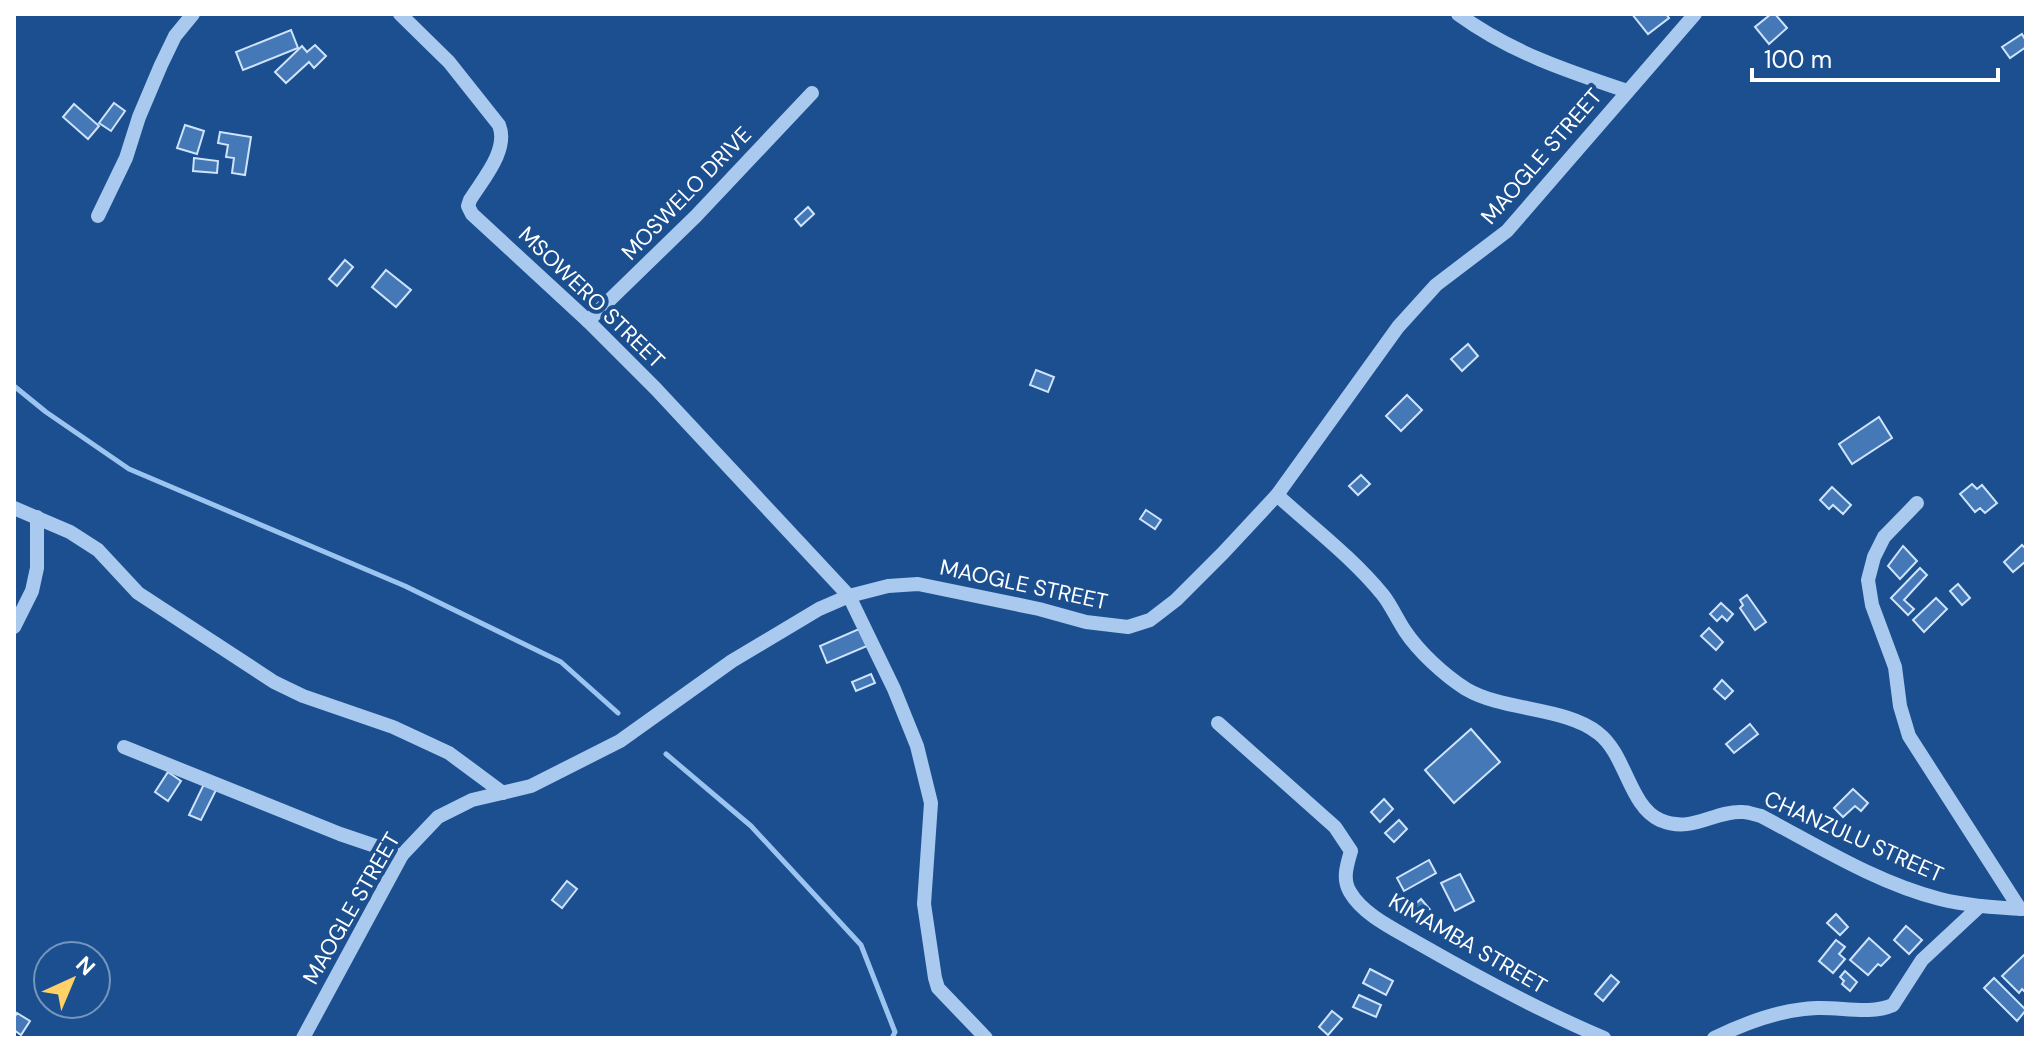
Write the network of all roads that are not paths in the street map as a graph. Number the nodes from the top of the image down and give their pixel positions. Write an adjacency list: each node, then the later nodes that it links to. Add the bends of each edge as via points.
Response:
1 (193, 14): 7 (street, via 161,65)
2 (400, 14): 8 (street, MSOWERO STREET, via 449,62 503,135 500,150 470,200 472,214)
3 (1458, 14): 5 (street, via 1523,54)
4 (1695, 14): 5 (street, MAOGLE STREET)
5 (1627, 91): 9 (street, MAOGLE STREET, via 1507,231 1436,285 1398,327)
6 (812, 93): 8 (street, MOSWELO DRIVE)
7 (98, 216)
8 (588, 321): 13 (street, MSOWERO STREET)
9 (1277, 495): 13 (street, MAOGLE STREET, via 1176,600 1150,620 1128,627 918,584); 19 (street, CHANZULU STREET, via 1352,562 1425,654 1467,690 1598,732 1658,819 1694,825 1741,811 1761,816 1902,886)
10 (1917, 503): 20 (street, via 1884,537 1874,557 1868,580 1872,605 1895,667 1909,736)
11 (14, 508): 12 (street)
12 (37, 517): 14 (street, via 37,568); 17 (street, via 98,550 138,593 274,682 449,753)
13 (849, 596): 17 (street, MAOGLE STREET, via 732,661 620,741 531,786); 22 (street, MSOWERO STREET, via 917,746 931,803 924,904 938,988)
14 (14, 627)
15 (1218, 723): 23 (street, KIMAMBA STREET, via 1335,827 1351,851 1345,884 1364,908 1466,971)
16 (124, 747): 18 (street)
17 (503, 793): 18 (street, MAOGLE STREET, via 472,800 438,817)
18 (402, 855): 21 (street, MAOGLE STREET)
19 (1980, 906): 20 (street, CHANZULU STREET); 24 (street, via 1922,960 1893,1005 1874,1010 1814,1008 1773,1016)
20 (2023, 909)
21 (303, 1038)
22 (986, 1038)
23 (1604, 1038)
24 (1714, 1038)

